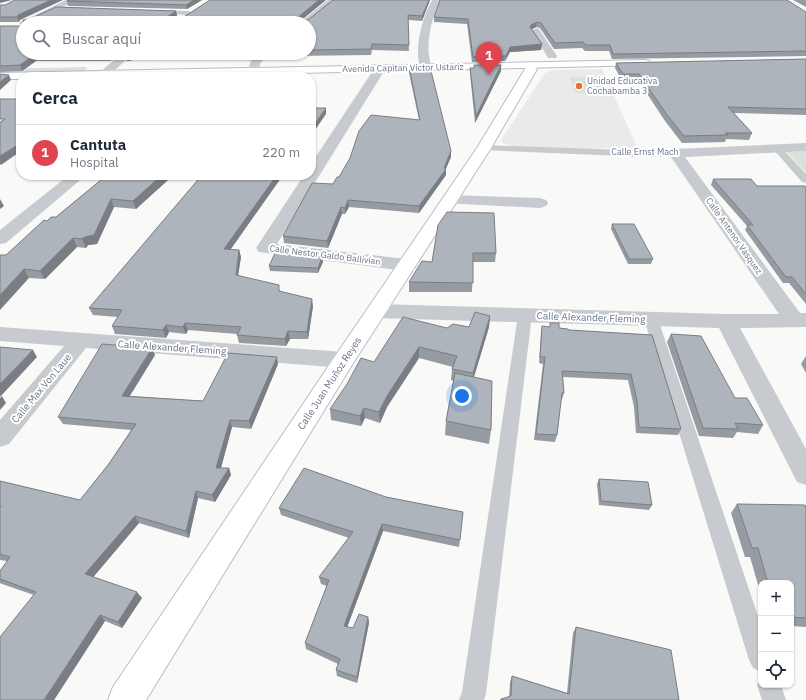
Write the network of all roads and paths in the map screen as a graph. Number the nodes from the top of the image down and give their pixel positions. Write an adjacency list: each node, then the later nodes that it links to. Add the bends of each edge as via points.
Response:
1 (333, 0): 8 (street)
2 (436, 0): 14 (street, via 429,15)
3 (72, 4): 6 (street)
4 (150, 12): 5 (lane)
5 (192, 12): 7 (street)
6 (40, 16)
7 (185, 16)
8 (313, 16)
9 (536, 32): 11 (street)
10 (647, 54): 11 (main road, Avenida Capitan Víctor Ustariz)
11 (552, 56): 14 (main road, Avenida Capitan Víctor Ustariz)
12 (119, 60): 16 (street)
13 (260, 60): 18 (street)
14 (424, 63): 18 (main road, Avenida Capitan Víctor Ustariz); 19 (main road, Avenida Capitan Víctor Ustariz); 20 (main road, Avenida Capitan Víctor Ustariz)
15 (656, 63): 19 (main road, Avenida Capitan Víctor Ustariz)
16 (114, 64): 17 (main road, Avenida Capitan Víctor Ustariz); 18 (main road, Avenida Capitan Víctor Ustariz); 21 (street)
17 (0, 66)
18 (254, 66): 20 (main road, Avenida Capitan Víctor Ustariz); 22 (main road, Avenida Capitan Víctor Ustariz)
19 (530, 66): 26 (main road, Calle Juan Muñoz Reyes, via 531,69)
20 (380, 68): 30 (street, Calle Nestor Galdo Ballivían)
21 (106, 72)
22 (215, 72)
23 (0, 76): 24 (main road, Avenida Capitan Víctor Ustariz)
24 (16, 76)
25 (806, 147): 27 (street, Calle Ernst Mach)
26 (484, 148): 28 (lane, Calle Ernst Mach); 34 (main road, Calle Juan Muñoz Reyes)
27 (778, 148): 29 (street, Calle Ernst Mach); 33 (lane)
28 (624, 153): 29 (street, Calle Ernst Mach)
29 (675, 153): 41 (street, Calle Antenor Vasquez)
30 (316, 168)
31 (72, 180): 36 (street)
32 (308, 180): 37 (street, Calle Nestor Galdo Ballivían, via 265,248)
33 (806, 180)
34 (450, 200): 35 (street); 37 (main road, Calle Juan Muñoz Reyes)
35 (540, 203)
36 (0, 239)
37 (406, 265): 38 (main road, Calle Juan Muñoz Reyes)
38 (376, 311): 39 (street, Calle Alexander Fleming); 45 (main road, Calle Juan Muñoz Reyes)
39 (525, 315): 40 (street, Calle Alexander Fleming); 51 (lane, via 475,686)
40 (651, 319): 42 (street, Calle Alexander Fleming); 48 (lane)
41 (800, 320): 42 (street, Calle Alexander Fleming)
42 (726, 321): 47 (street)
43 (0, 334): 44 (street, Calle Alexander Fleming)
44 (81, 340): 45 (street, Calle Alexander Fleming); 46 (street, Calle Max Von Laue)
45 (344, 360): 50 (main road, Calle Juan Muñoz Reyes)
46 (0, 437)
47 (806, 474)
48 (758, 652)
49 (770, 688): 52 (lane)
50 (126, 700)
51 (471, 700)
52 (774, 700)

